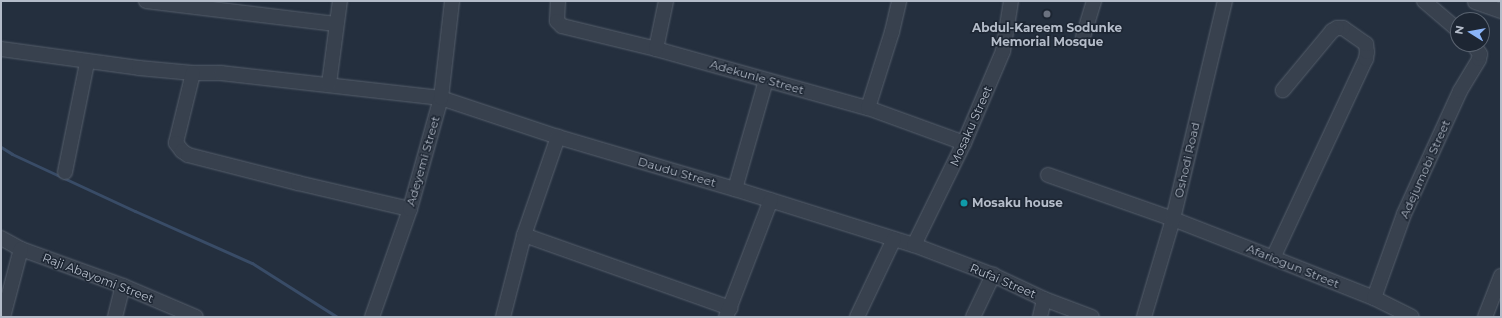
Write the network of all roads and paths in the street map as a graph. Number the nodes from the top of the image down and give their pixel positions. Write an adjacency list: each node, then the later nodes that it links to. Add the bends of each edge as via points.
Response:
1 (146, 1): 14 (street)
2 (340, 1): 14 (street)
3 (452, 1): 24 (street, Adeyemi Street)
4 (666, 1): 17 (street)
5 (899, 1): 25 (street)
6 (1011, 1): 27 (street, Mosaku Street, via 1003,51)
7 (1094, 1): 15 (street)
8 (1225, 1): 33 (street, Oshodi Road)
9 (1424, 1): 13 (street)
10 (1473, 1): 12 (street)
11 (557, 6): 17 (street, Adekunle Street, via 557,21 562,26)
12 (1501, 11)
13 (1450, 23)
14 (336, 24): 22 (street)
15 (1083, 37)
16 (1, 49): 19 (street, Daudu Street)
17 (656, 49): 21 (street, Adekunle Street)
18 (1479, 52): 43 (street, Adejumobi Street, via 1479,59 1460,91 1404,214)
19 (87, 63): 20 (street, Daudu Street); 28 (street)
20 (193, 73): 22 (street, Daudu Street, via 220,73); 32 (street, via 176,143 188,155)
21 (766, 80): 25 (street, Adekunle Street); 30 (street)
22 (329, 84): 24 (street, Daudu Street)
23 (1283, 90): 39 (street, via 1337,28 1343,28 1366,44 1366,59)
24 (441, 98): 26 (street, Daudu Street); 32 (street, Adeyemi Street)
25 (868, 108): 27 (street, Adekunle Street)
26 (558, 137): 30 (street, Daudu Street); 34 (street)
27 (964, 144): 37 (street, Mosaku Street)
28 (65, 172)
29 (1048, 176): 33 (street, Afariogun Street)
30 (735, 189): 31 (street, Daudu Street)
31 (771, 200): 36 (street, Daudu Street); 45 (street)
32 (410, 209): 49 (street, Adeyemi Street)
33 (1173, 219): 39 (street, Afariogun Street); 55 (street, Oshodi Road)
34 (524, 235): 45 (street); 50 (street)
35 (1, 238): 38 (street, Raji Abayomi Street)
36 (894, 239): 37 (street, Daudu Street); 51 (street)
37 (914, 245): 40 (street, Rufai Street)
38 (21, 249): 42 (street, Raji Abayomi Street); 46 (street)
39 (1273, 258): 43 (street, Afariogun Street)
40 (993, 275): 44 (street, Rufai Street); 52 (street)
41 (1501, 276): 57 (street)
42 (123, 286): 47 (street); 48 (street, Raji Abayomi Street)
43 (1374, 298): 56 (street, Afariogun Street)
44 (1044, 299): 53 (street); 54 (street, Rufai Street)
45 (728, 312)
46 (3, 317)
47 (115, 317)
48 (196, 317)
49 (372, 317)
50 (503, 317)
51 (857, 317)
52 (973, 317)
53 (1040, 317)
54 (1092, 317)
55 (1144, 317)
56 (1412, 317)
57 (1485, 317)

